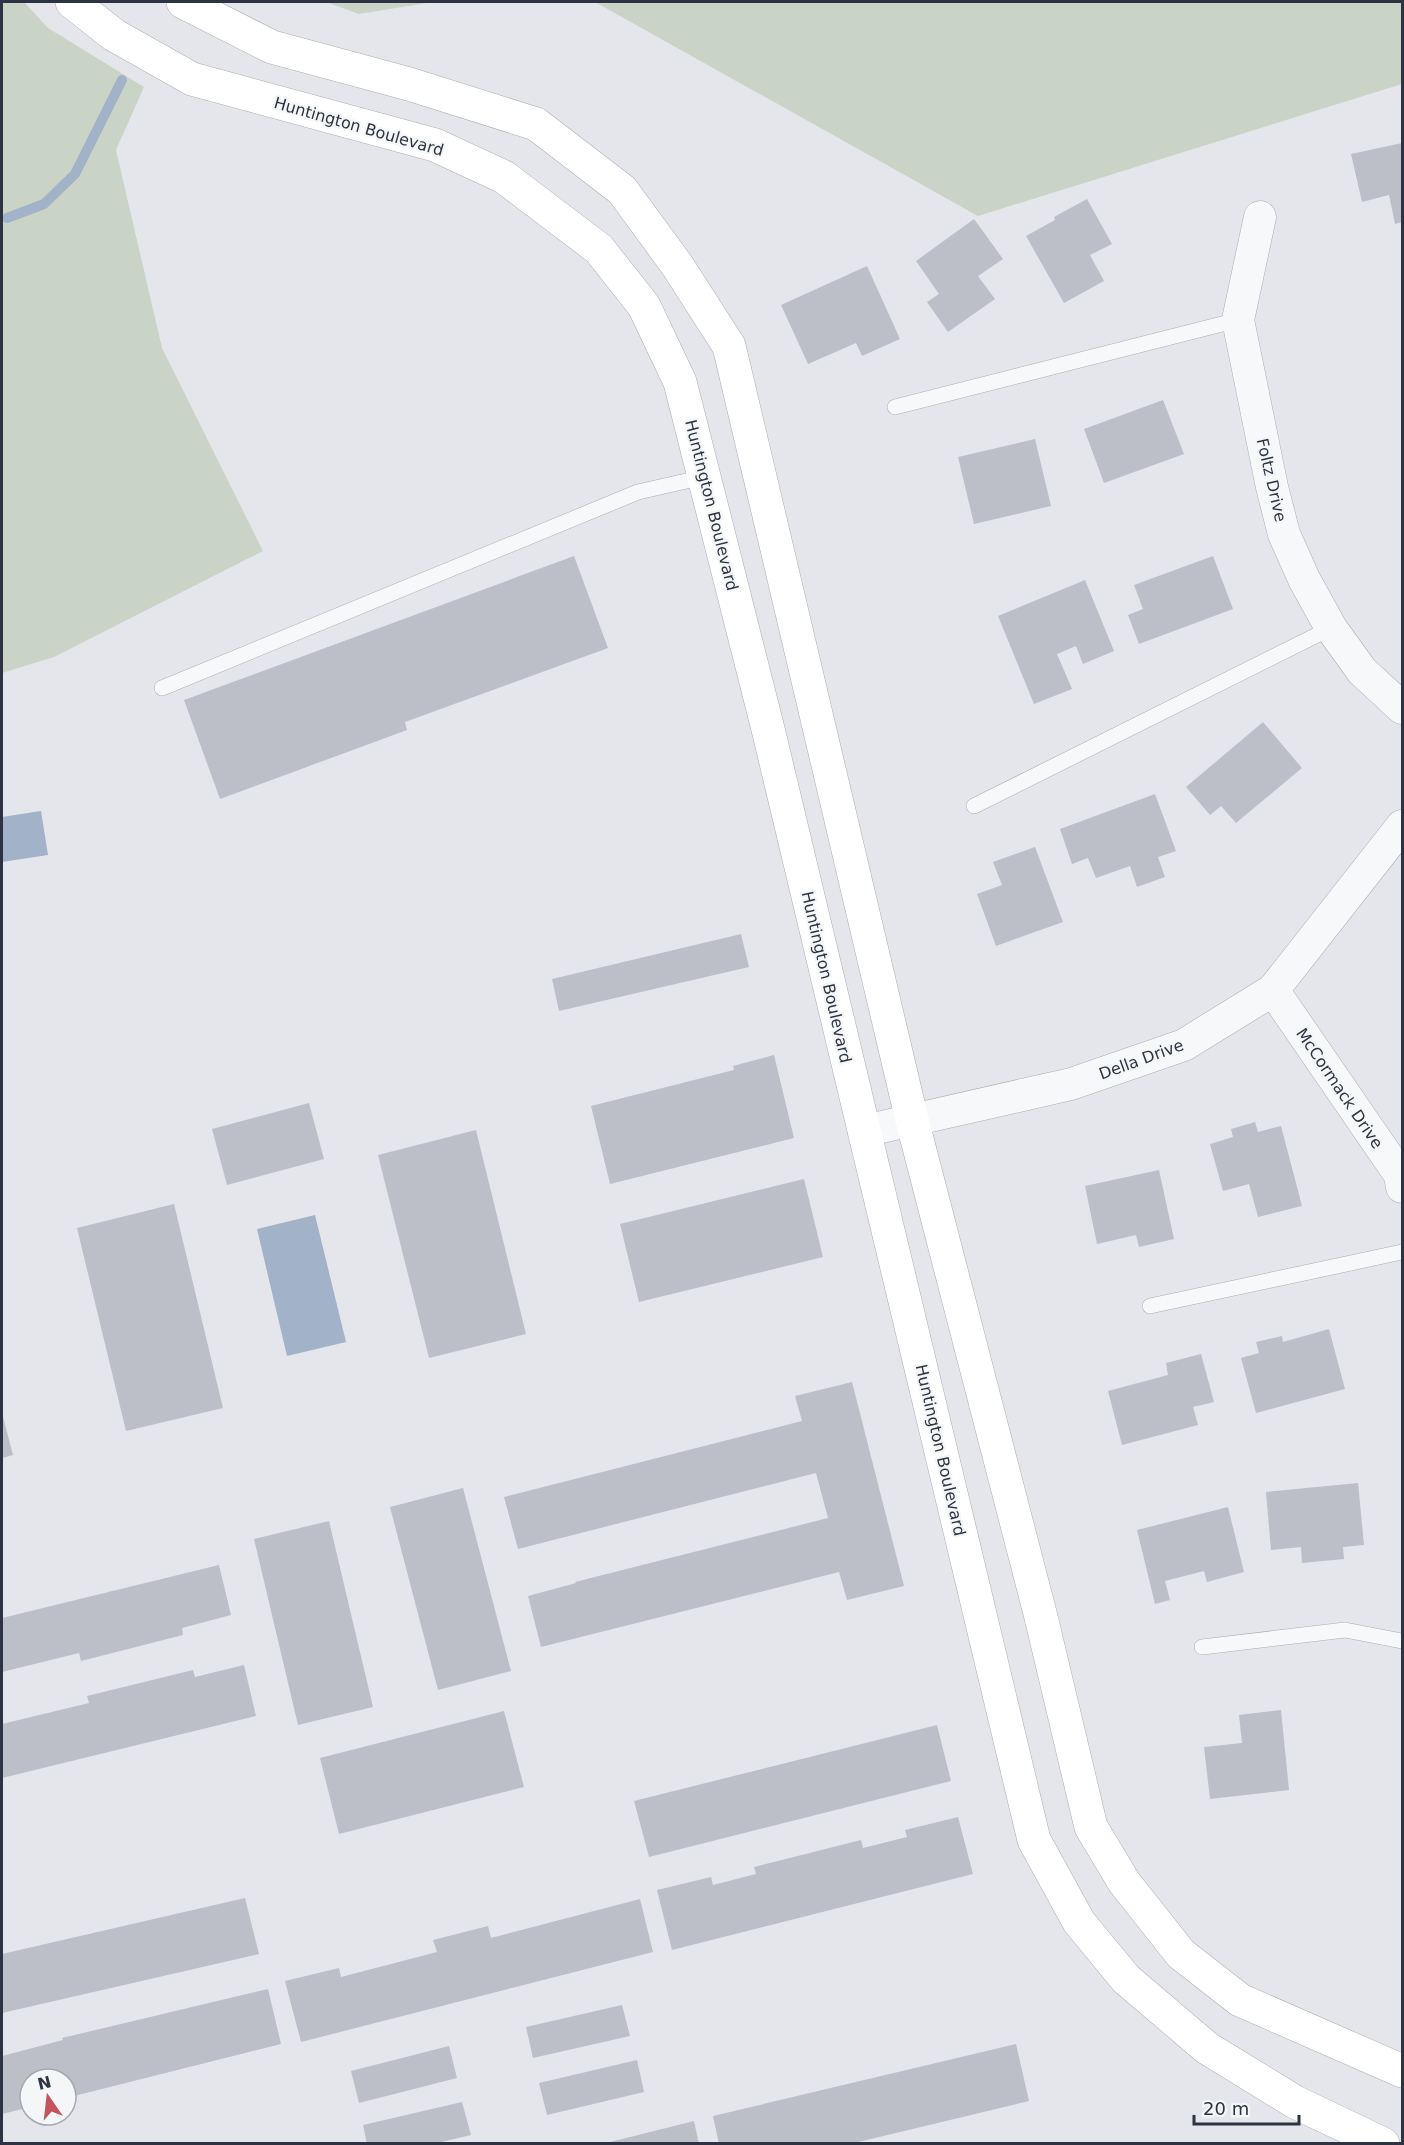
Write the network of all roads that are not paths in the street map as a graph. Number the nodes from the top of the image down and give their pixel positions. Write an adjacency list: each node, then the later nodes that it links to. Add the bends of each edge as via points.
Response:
1 (72, 2): 6 (street, Huntington Boulevard, via 114,35 192,79 435,144 504,177 599,249 644,306 680,382)
2 (183, 2): 13 (street, via 272,47 536,124 622,190 677,265 729,346)
3 (1260, 217): 4 (street, Foltz Drive)
4 (1238, 320): 5 (lane); 7 (street, Foltz Drive, via 1284,534)
5 (896, 407)
6 (704, 477): 8 (lane, via 638,492); 14 (street, Huntington Boulevard)
7 (1331, 628): 9 (street, Foltz Drive, via 1362,671); 10 (lane)
8 (162, 688)
9 (1402, 708)
10 (974, 806)
11 (1402, 825): 12 (street, Della Drive)
12 (1273, 990): 13 (street, Della Drive, via 1184,1045 1071,1084); 15 (street, McCormack Drive)
13 (912, 1120): 14 (street, Della Drive); 20 (street, via 1041,1617 1091,1827 1124,1882 1181,1954 1198,1968 1240,2000)
14 (864, 1131): 21 (street, Huntington Boulevard, via 1034,1840 1079,1922 1126,1979 1207,2048 1295,2102)
15 (1402, 1179)
16 (1402, 1252): 17 (lane)
17 (1150, 1306)
18 (1402, 1641): 19 (lane, via 1346,1630)
19 (1202, 1647)
20 (1402, 2071)
21 (1383, 2144)

